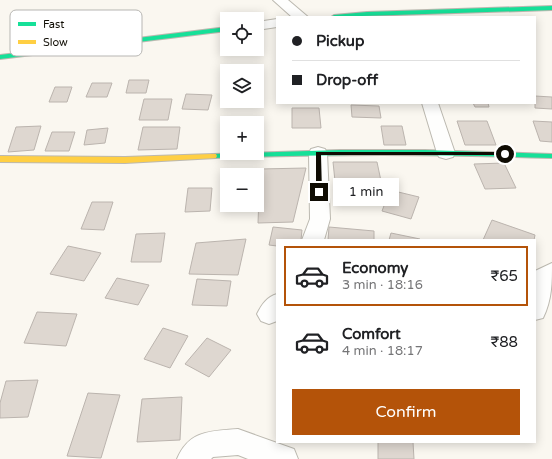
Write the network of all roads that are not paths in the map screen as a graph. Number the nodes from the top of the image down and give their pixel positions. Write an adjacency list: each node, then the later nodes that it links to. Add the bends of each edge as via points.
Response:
1 (280, 0): 4 (street)
2 (552, 8): 3 (street)
3 (401, 15): 5 (street)
4 (300, 16)
5 (368, 16)
6 (276, 23): 7 (street)
7 (264, 25)
8 (220, 30): 9 (street)
9 (142, 39)
10 (10, 56): 11 (street)
11 (0, 57)
12 (430, 104): 14 (street)
13 (318, 153): 14 (street); 16 (street, via 125,160); 17 (street, via 320,219)
14 (446, 153): 15 (street)
15 (552, 156)
16 (0, 159)
17 (313, 239)
18 (552, 270): 19 (street, via 544,275)
19 (536, 307)
20 (191, 459): 21 (street, via 207,444 238,442)
21 (284, 459)

